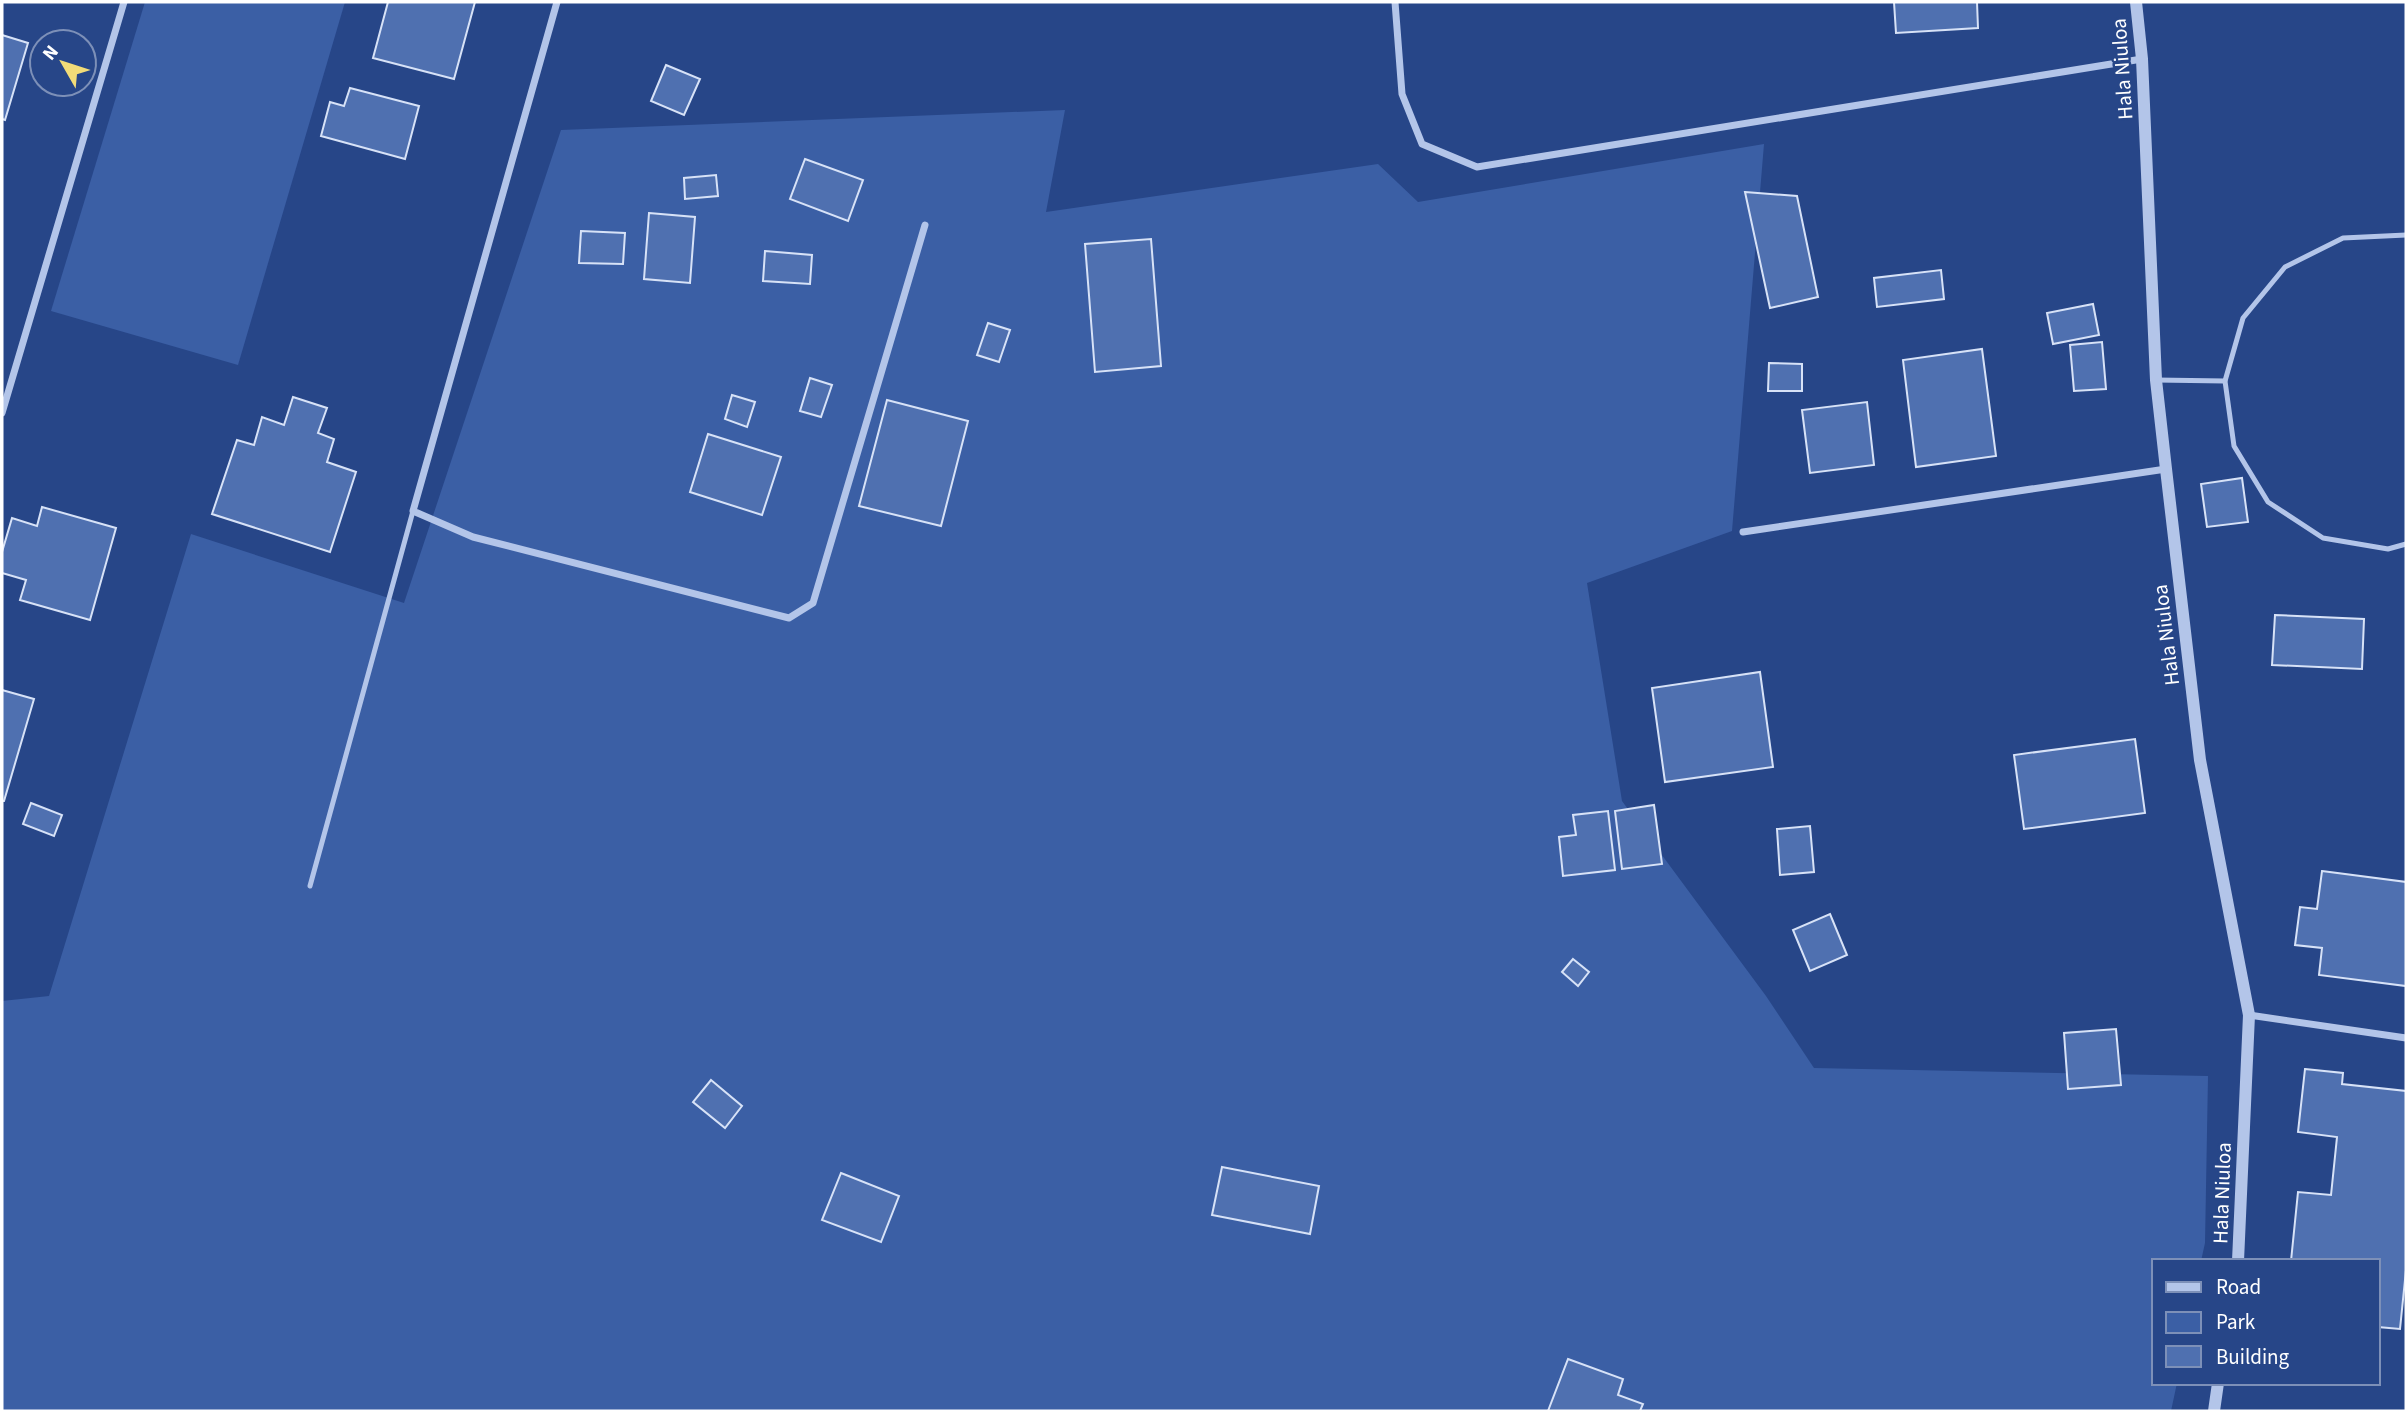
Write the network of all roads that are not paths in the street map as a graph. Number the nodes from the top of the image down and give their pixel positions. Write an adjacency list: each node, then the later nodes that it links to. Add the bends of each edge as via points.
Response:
1 (124, 2): 10 (street)
2 (557, 2): 12 (street)
3 (1395, 2): 5 (street, via 1402,94 1422,144 1477,167)
4 (2136, 2): 5 (street, Hala Niuloa)
5 (2142, 59): 8 (street, Hala Niuloa)
6 (925, 225): 12 (street, via 813,603 789,618 473,537)
7 (2406, 235): 9 (lane, via 2343,238 2285,267 2243,318)
8 (2156, 380): 9 (lane); 11 (street, Hala Niuloa)
9 (2225, 381): 14 (lane, via 2234,446 2269,502 2323,538 2388,549)
10 (2, 413)
11 (2166, 469): 13 (street); 16 (street, Hala Niuloa, via 2200,760)
12 (413, 510): 15 (lane)
13 (1743, 532)
14 (2406, 544)
15 (310, 886)
16 (2249, 1015): 17 (street); 18 (street, Hala Niuloa)
17 (2406, 1038)
18 (2238, 1259)
19 (2218, 1385): 20 (street)
20 (2214, 1411)

